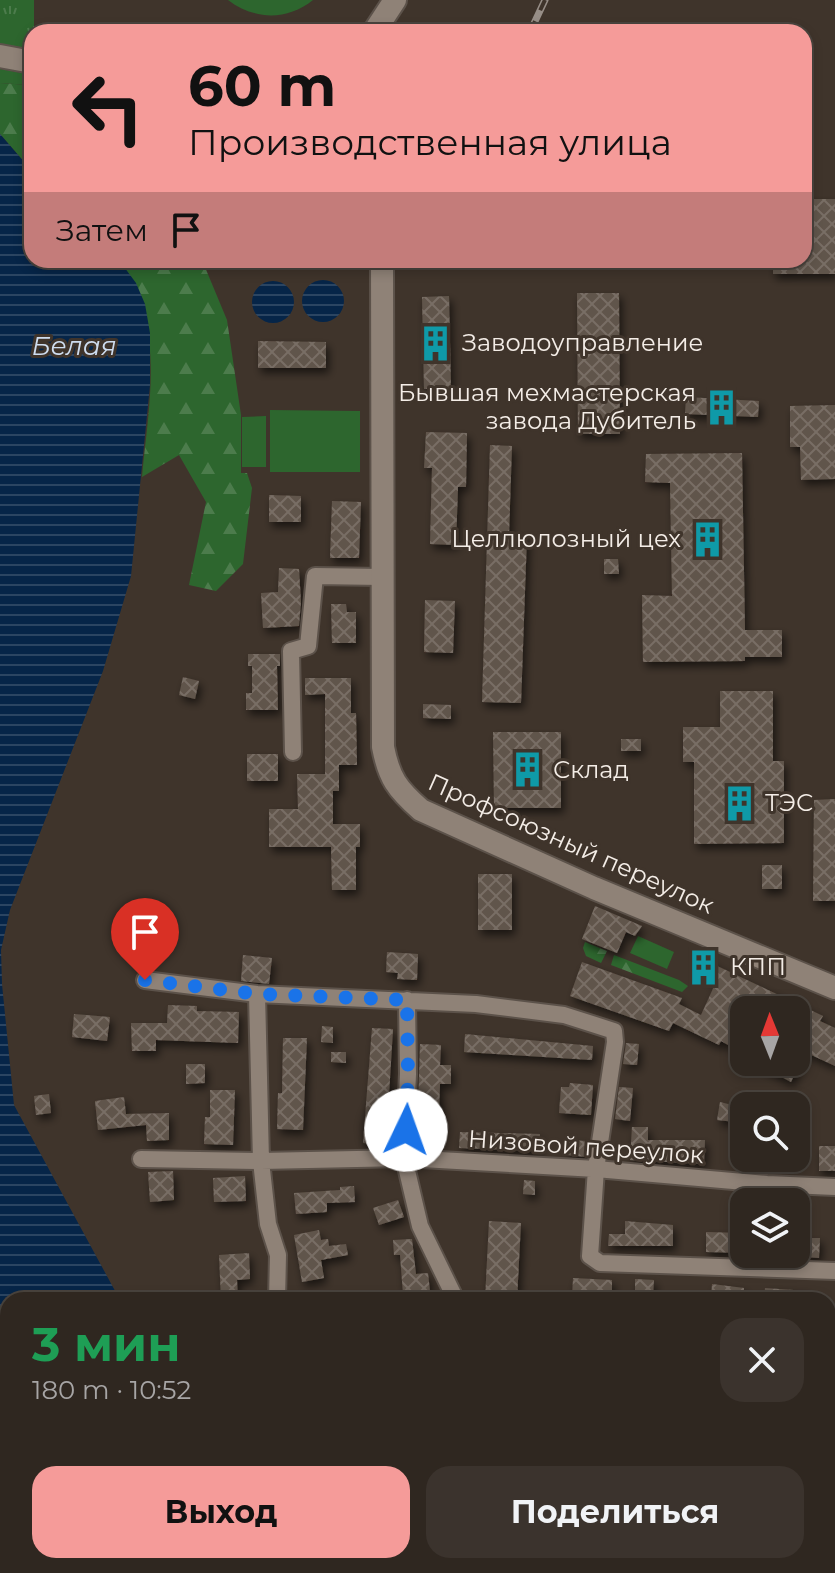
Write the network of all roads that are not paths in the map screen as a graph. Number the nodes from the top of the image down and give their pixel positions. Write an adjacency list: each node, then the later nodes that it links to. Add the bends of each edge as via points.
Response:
1 (395, 0): 2 (main road)
2 (379, 24)
3 (0, 56): 4 (main road)
4 (24, 60)
5 (382, 268): 6 (main road, Профсоюзный переулок)
6 (382, 577): 7 (street, via 315,576 308,646 291,651); 9 (main road, Профсоюзный переулок, via 383,747 401,792 421,810)
7 (293, 752)
8 (145, 980): 10 (street)
9 (835, 988)
10 (257, 994): 11 (street); 14 (street)
11 (407, 1000): 12 (street); 15 (street, via 564,1015 614,1031)
12 (404, 1158): 14 (street, Низовой переулок); 15 (street, Низовой переулок); 19 (street, via 420,1226)
13 (141, 1159): 14 (street, Низовой переулок)
14 (261, 1161): 18 (street, via 268,1224 278,1255)
15 (596, 1169): 16 (street, Низовой переулок); 17 (street, via 589,1244 590,1256 600,1263)
16 (835, 1187)
17 (835, 1271)
18 (277, 1292)
19 (452, 1292)

